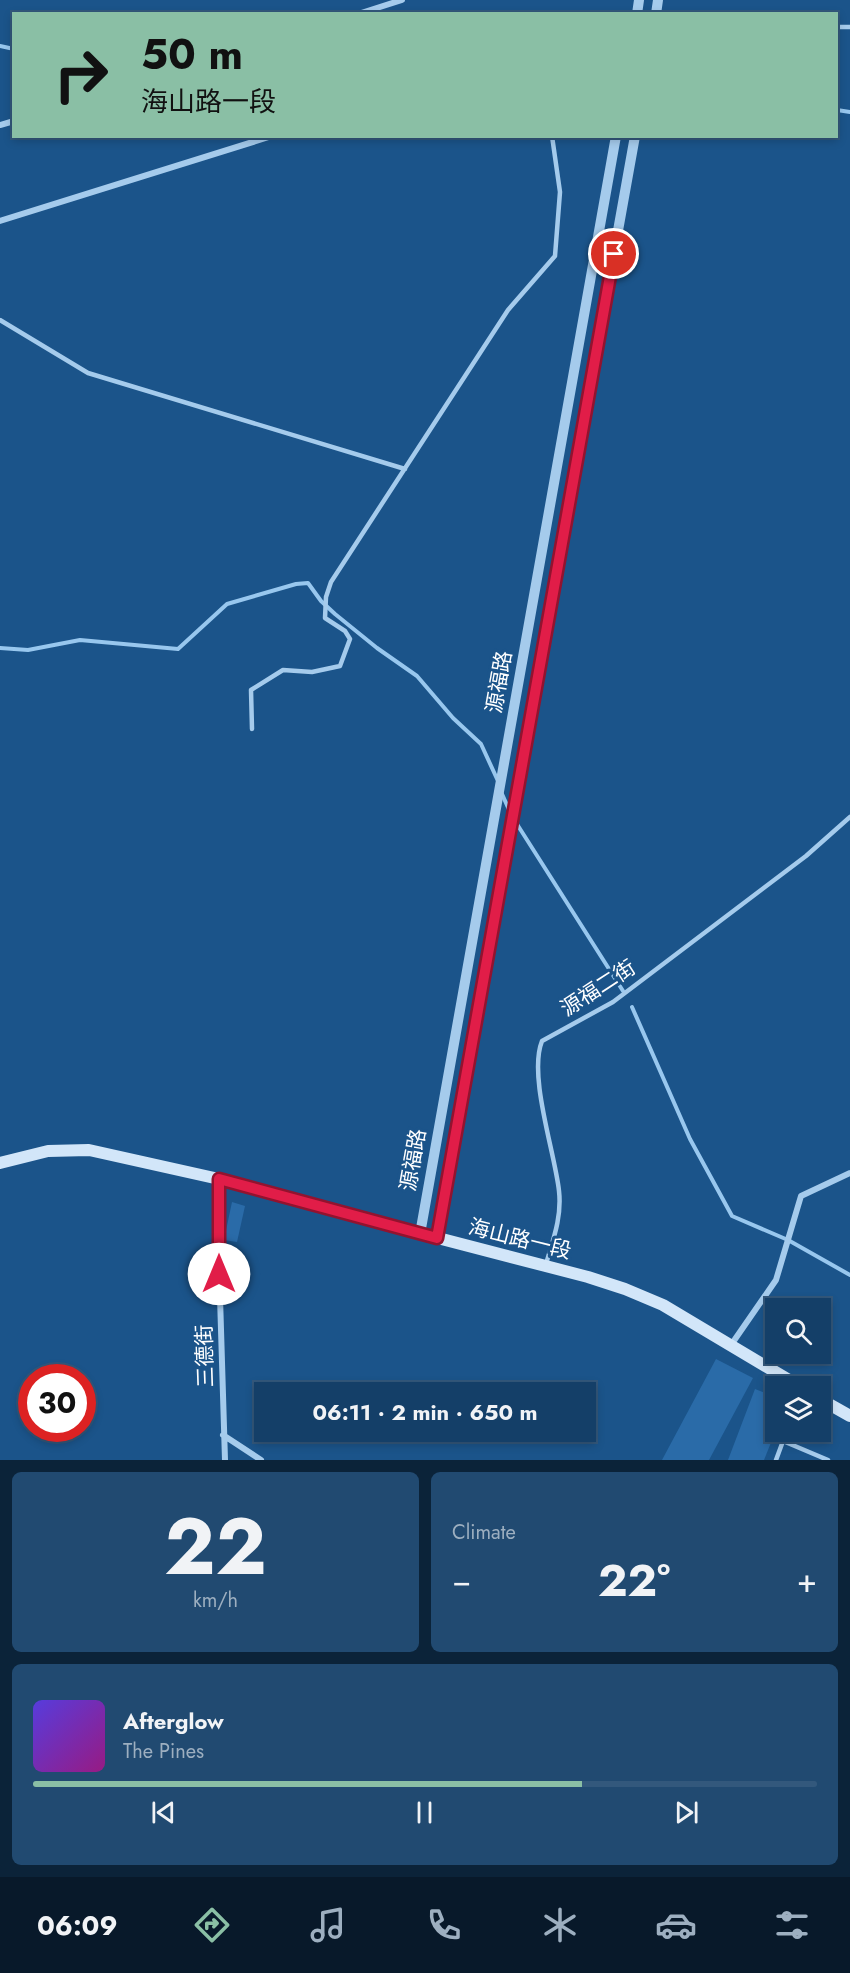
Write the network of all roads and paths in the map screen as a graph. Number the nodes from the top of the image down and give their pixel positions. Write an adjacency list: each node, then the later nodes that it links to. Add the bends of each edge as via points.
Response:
1 (402, 0): 2 (street)
2 (364, 12)
3 (266, 138): 7 (street)
4 (552, 138): 9 (lane, via 560,192 555,256 508,310)
5 (616, 138): 15 (street, 源福路)
6 (635, 138): 16 (street, 源福路)
7 (0, 221)
8 (0, 320): 9 (lane, via 88,373)
9 (405, 469): 10 (lane, via 331,582 326,597 326,616 350,639 340,666 312,672 283,670 251,690)
10 (252, 729)
11 (850, 818): 17 (lane, 源福二街, via 614,1002 542,1041 537,1052 559,1192 559,1219)
12 (0, 1163): 14 (main road, 海山路一段, via 48,1151 89,1150)
13 (850, 1173): 18 (street, via 801,1196 776,1280)
14 (219, 1179): 15 (main road, 海山路一段); 22 (street, 三德街)
15 (420, 1234): 16 (main road, 海山路一段)
16 (437, 1238): 17 (main road, 海山路一段)
17 (545, 1266): 18 (main road, 海山路一段, via 625,1289 663,1305)
18 (731, 1345): 19 (main road, 海山路一段)
19 (782, 1376)
20 (831, 1405): 21 (main road)
21 (850, 1416)
22 (223, 1435): 25 (street, 三德街); 26 (street)
23 (783, 1442): 27 (lane)
24 (785, 1442): 28 (lane)
25 (225, 1460)
26 (261, 1460)
27 (776, 1460)
28 (828, 1460)

